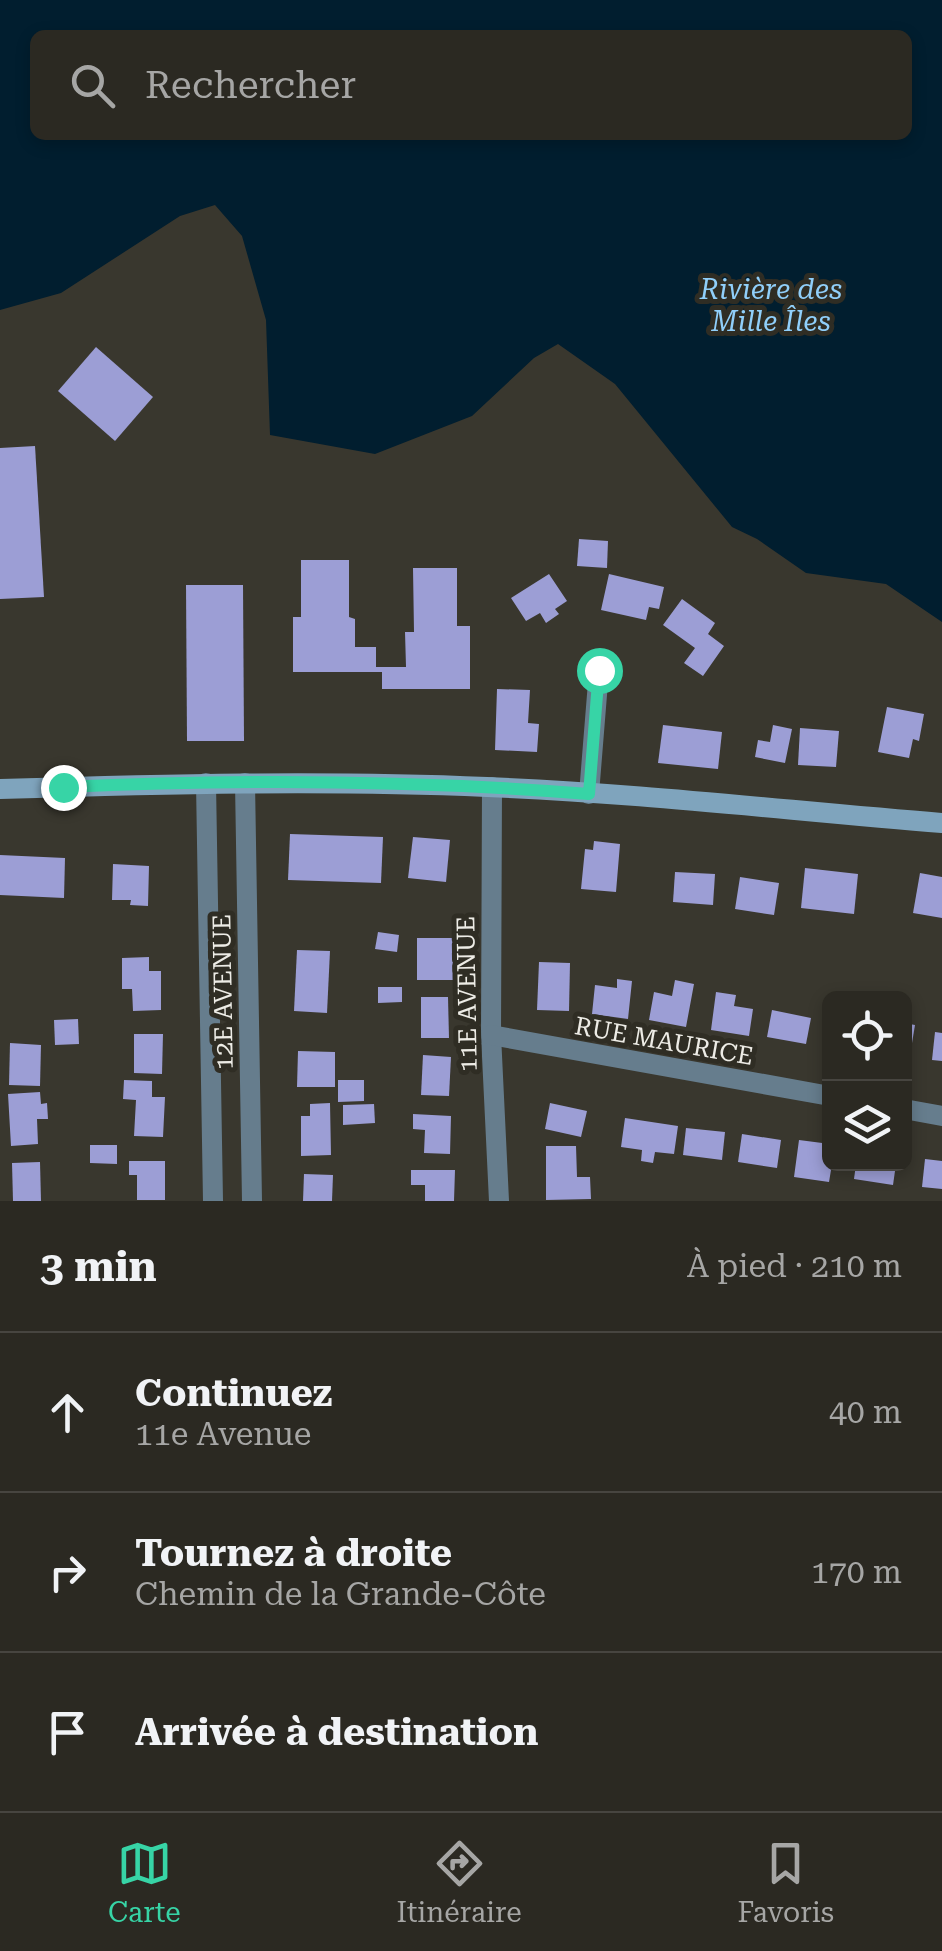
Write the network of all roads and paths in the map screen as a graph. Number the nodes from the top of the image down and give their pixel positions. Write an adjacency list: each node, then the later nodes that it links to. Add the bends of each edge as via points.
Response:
1 (599, 670): 6 (street)
2 (245, 782): 3 (main road); 4 (main road); 13 (street, 12E AVENUE)
3 (206, 784): 5 (main road); 12 (street, 12E AVENUE)
4 (492, 787): 6 (main road); 8 (street, 11E AVENUE)
5 (0, 788)
6 (589, 794): 7 (main road)
7 (942, 824)
8 (491, 1035): 9 (street, RUE MAURICE); 14 (street, 11E AVENUE)
9 (822, 1095)
10 (912, 1110): 11 (street)
11 (942, 1116)
12 (213, 1201)
13 (252, 1201)
14 (499, 1201)

